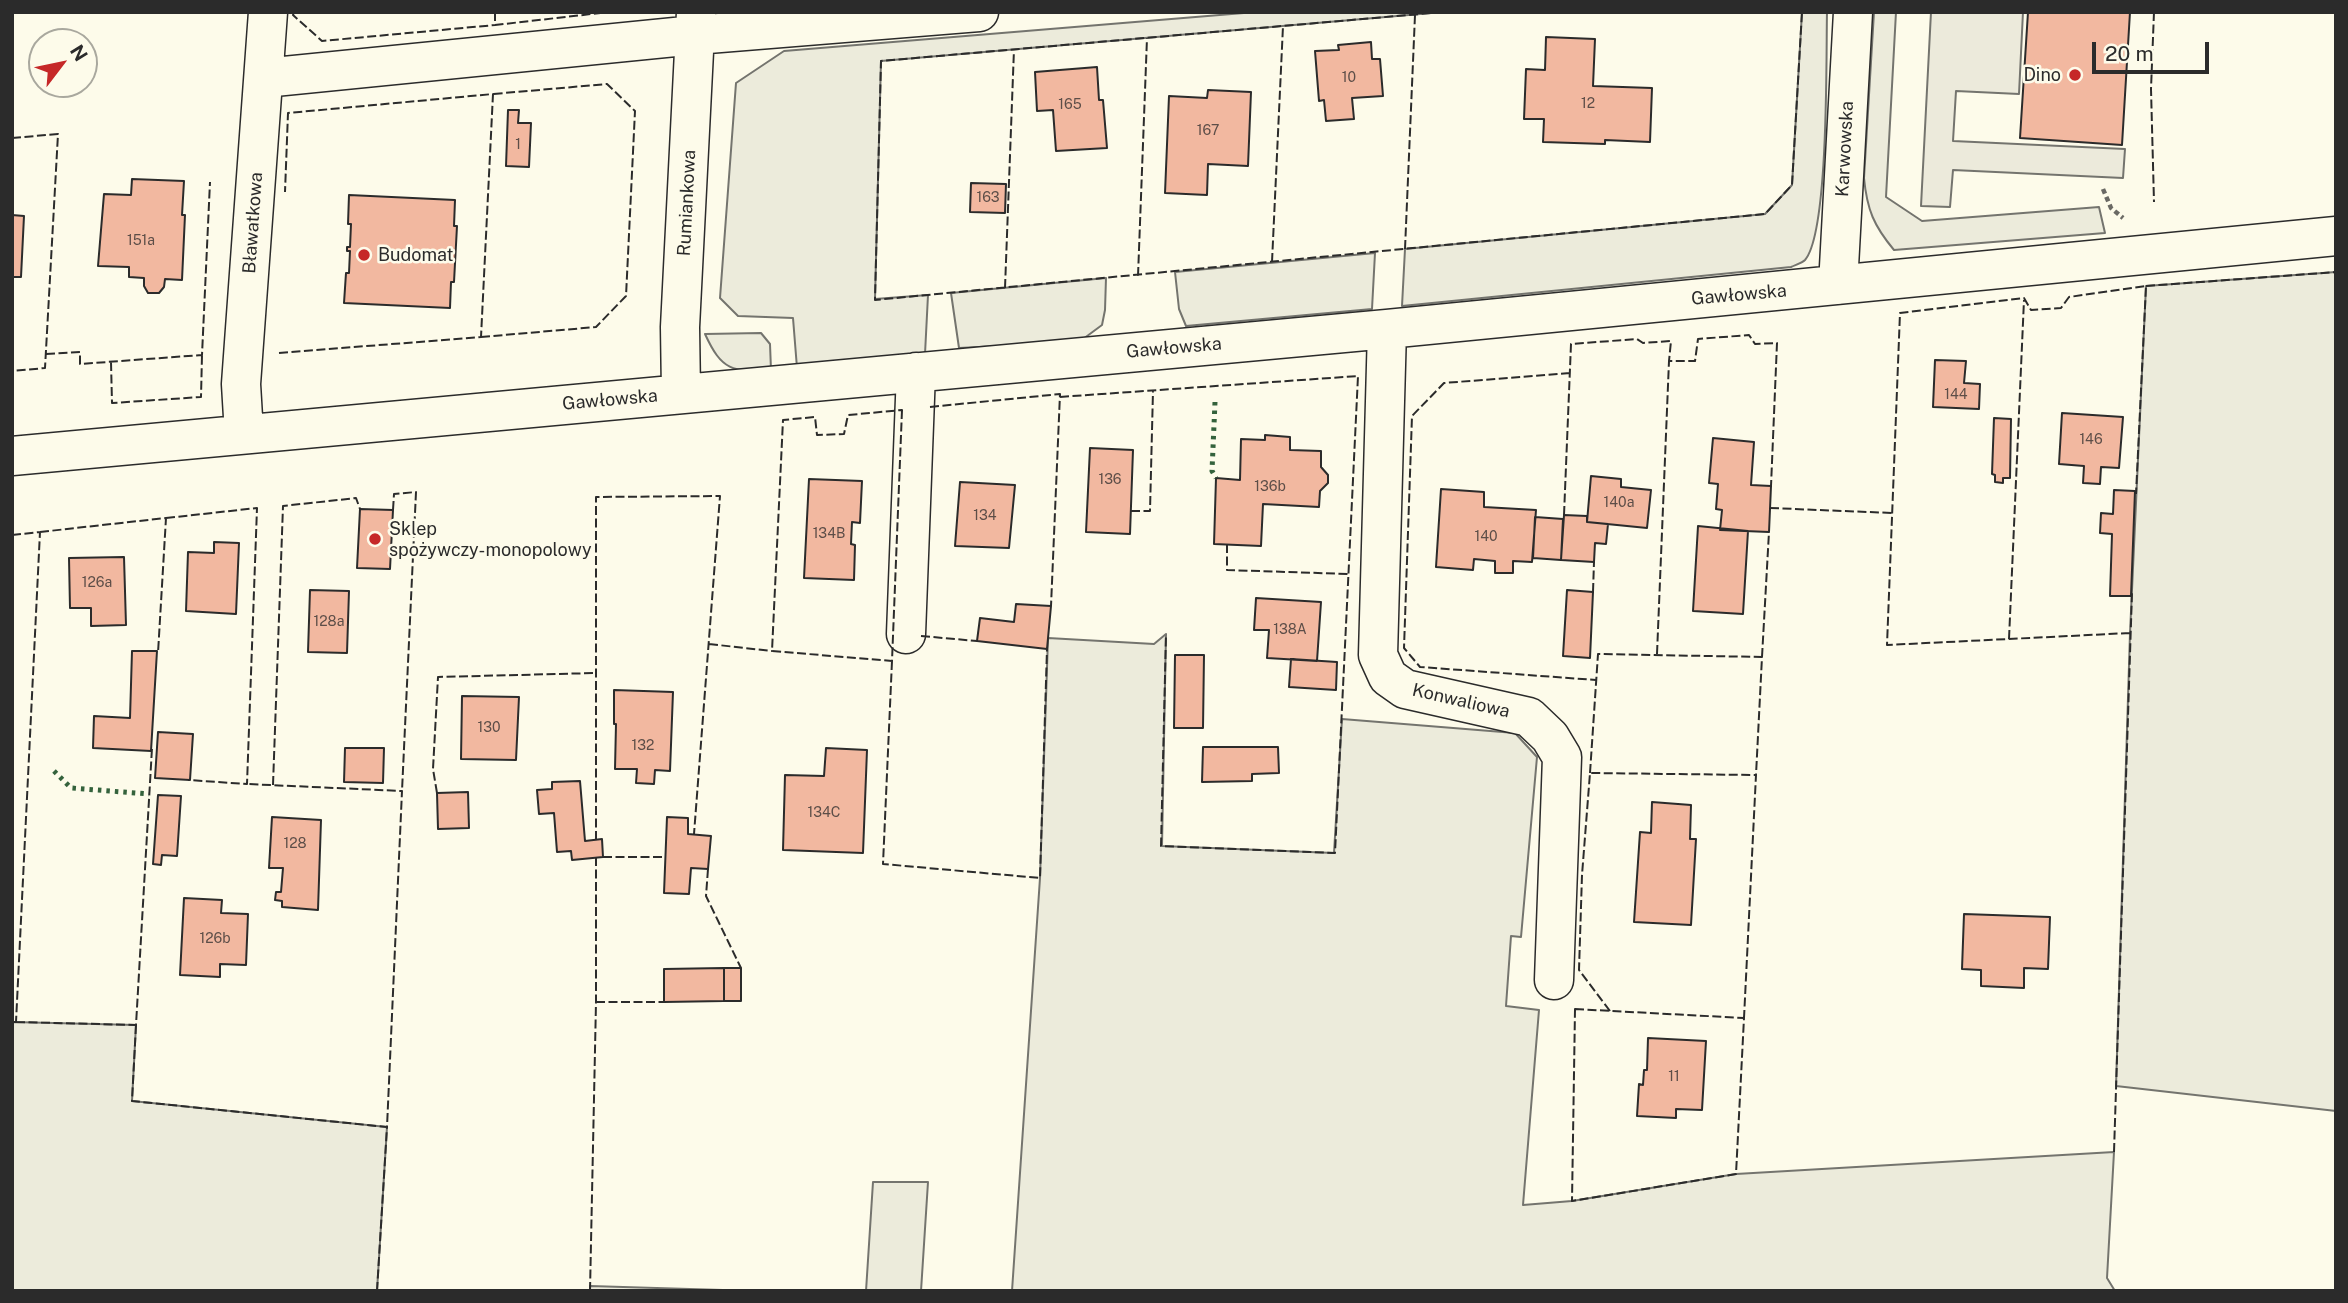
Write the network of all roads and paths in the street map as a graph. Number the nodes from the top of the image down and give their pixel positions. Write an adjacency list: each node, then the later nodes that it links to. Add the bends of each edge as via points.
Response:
1 (268, 12): 5 (street, Bławatkowa)
2 (979, 12): 4 (street)
3 (1853, 12): 9 (street, Karwowska)
4 (696, 24): 5 (street); 12 (street, Rumiankowa)
5 (264, 78): 13 (street, Bławatkowa, via 241,384)
6 (2103, 189): 7 (path, via 2110,208)
7 (2130, 224)
8 (2336, 236): 9 (street, Gawłowska)
9 (1838, 285): 10 (street, Gawłowska)
10 (1387, 329): 11 (street, Gawłowska); 16 (street, Konwaliowa, via 1378,655 1388,677 1405,689 1529,717 1562,757)
11 (916, 372): 12 (street, Gawłowska); 15 (street)
12 (681, 393): 13 (street, Gawłowska)
13 (244, 434): 14 (street, Gawłowska)
14 (12, 456)
15 (906, 634)
16 (1554, 980)

